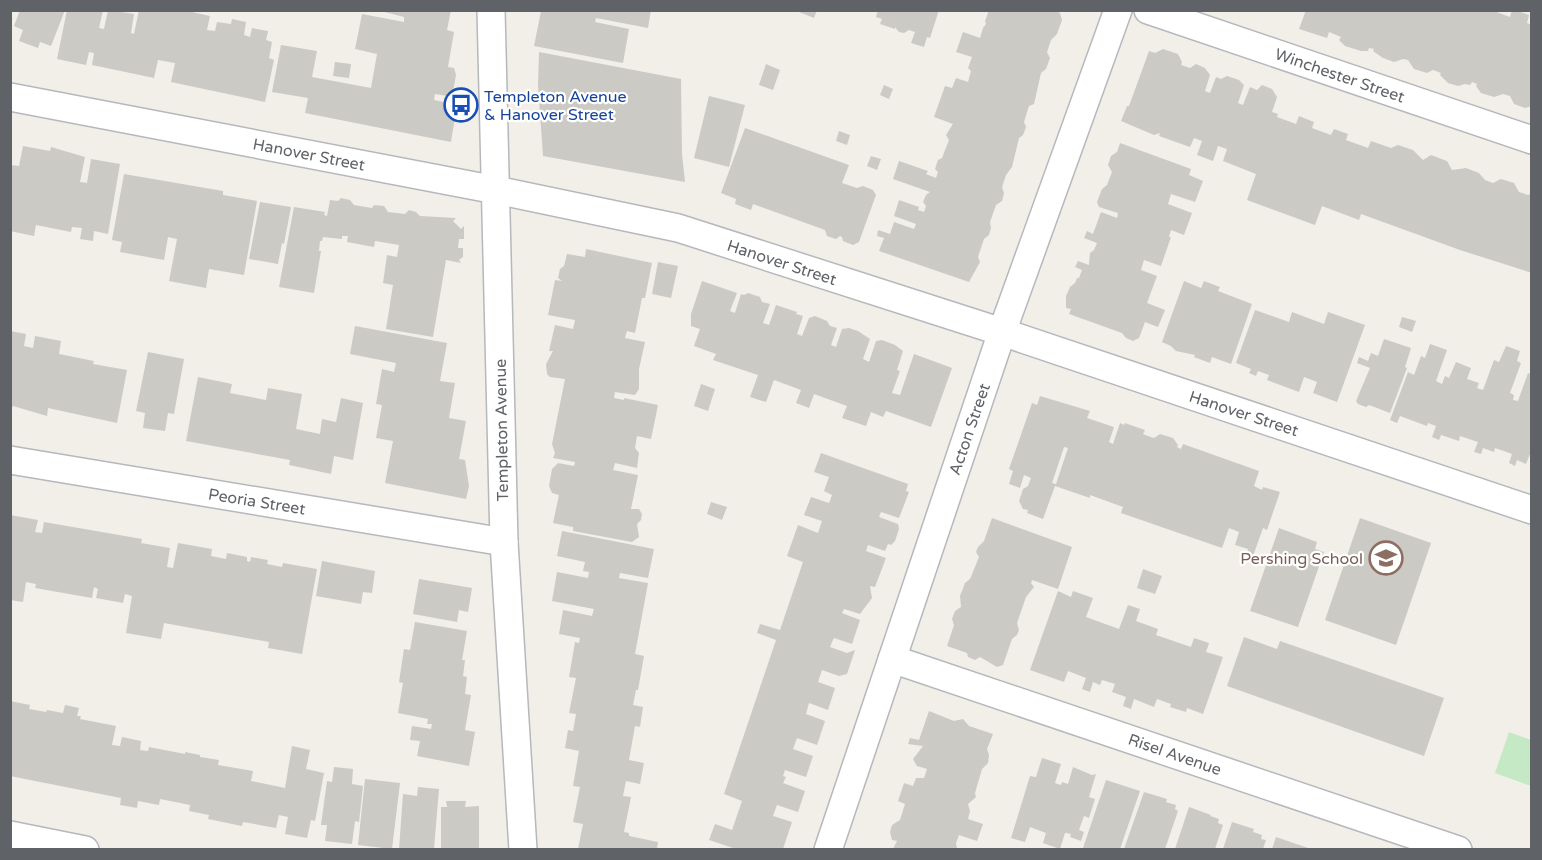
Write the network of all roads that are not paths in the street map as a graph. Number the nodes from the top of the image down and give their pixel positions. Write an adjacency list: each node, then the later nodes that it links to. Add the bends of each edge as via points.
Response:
1 (491, 10): 6 (street, Templeton Avenue)
2 (1118, 10): 7 (street, Acton Street)
3 (1148, 10): 5 (street, Winchester Street)
4 (10, 97): 6 (street, Hanover Street)
5 (1532, 140)
6 (496, 190): 7 (street, Hanover Street, via 678,228); 10 (street, Templeton Avenue)
7 (1002, 332): 9 (street, Hanover Street); 11 (street, Acton Street)
8 (10, 460): 10 (street, Peoria Street)
9 (1532, 510)
10 (504, 542): 14 (street, Templeton Avenue)
11 (892, 659): 15 (street, Acton Street); 16 (street, Risel Avenue)
12 (10, 835): 13 (street)
13 (86, 849)
14 (523, 849)
15 (828, 849)
16 (1458, 849)

